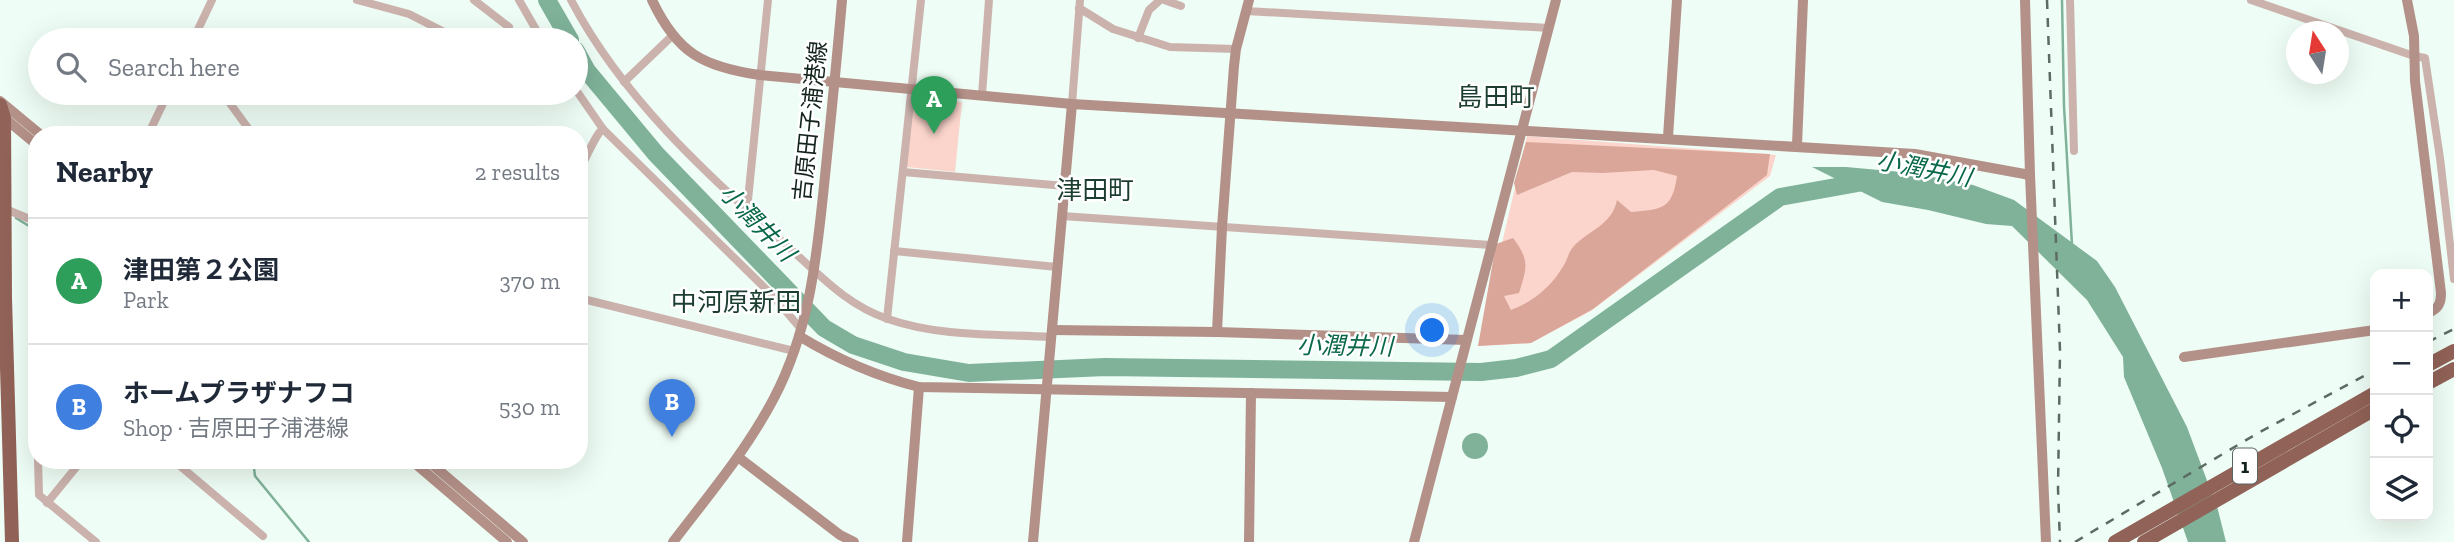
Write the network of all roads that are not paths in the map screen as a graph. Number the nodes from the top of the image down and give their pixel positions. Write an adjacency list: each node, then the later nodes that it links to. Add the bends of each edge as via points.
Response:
1 (212, 0): 23 (street)
2 (357, 0): 24 (street, via 409,14)
3 (474, 0): 22 (street)
4 (519, 0): 25 (street)
5 (571, 0): 26 (street)
6 (652, 0): 29 (street)
7 (768, 0): 33 (street)
8 (842, 0): 35 (street, 吉原田子浦港線)
9 (921, 0): 36 (street)
10 (989, 0): 37 (street)
11 (1162, 0): 21 (street); 30 (street, via 1149,10)
12 (1556, 0): 27 (street)
13 (1677, 0): 50 (street)
14 (1803, 0): 51 (street)
15 (2025, 0): 55 (street)
16 (2070, 0): 52 (street)
17 (2251, 0): 32 (street)
18 (2407, 0): 32 (street)
19 (1080, 4): 30 (street, via 1113,29); 38 (street)
20 (1247, 5): 27 (street); 31 (street)
21 (1181, 6)
22 (509, 26)
23 (199, 28)
24 (436, 28)
25 (535, 28)
26 (587, 28)
27 (1549, 28): 48 (street)
28 (588, 30): 34 (street)
29 (672, 36): 33 (street, via 696,57 726,70); 34 (street)
30 (1138, 37): 31 (street, via 1170,47)
31 (1236, 50): 43 (street)
32 (2414, 57): 66 (street, via 2425,58); 68 (street, via 2441,293 2441,302)
33 (760, 75): 35 (street); 58 (street)
34 (624, 82): 58 (street)
35 (835, 82): 36 (street); 65 (street, 吉原田子浦港線)
36 (912, 90): 37 (street); 54 (street)
37 (982, 95): 38 (street)
38 (1072, 104): 43 (street); 56 (street)
39 (163, 105): 44 (street)
40 (231, 105): 45 (street)
41 (586, 105): 47 (street)
42 (1, 109): 46 (street); 49 (street); 57 (highway)
43 (1232, 114): 48 (street); 61 (street)
44 (152, 126)
45 (246, 126)
46 (28, 127)
47 (603, 129): 53 (street); 70 (street, via 772,295)
48 (1522, 131): 50 (street); 62 (street)
49 (28, 136)
50 (1668, 137): 51 (street)
51 (1797, 145): 55 (street, via 1915,153)
52 (2074, 151)
53 (588, 156)
54 (903, 172): 56 (street); 63 (street)
55 (2030, 175): 105 (street)
56 (1065, 186): 59 (street)
57 (3, 208): 60 (street); 95 (highway)
58 (747, 210): 65 (street)
59 (1062, 216): 61 (street); 64 (street)
60 (28, 218)
61 (1222, 227): 62 (street); 72 (street)
62 (1492, 245): 74 (street)
63 (894, 251): 64 (street); 69 (street)
64 (1057, 267): 73 (street)
65 (815, 275): 69 (street, via 842,296); 70 (street, 吉原田子浦港線)
66 (2454, 279)
67 (588, 300): 75 (street)
68 (2433, 310)
69 (887, 319): 73 (street, via 953,332)
70 (801, 330): 75 (street, 吉原田子浦港線); 81 (street, via 836,358)
71 (2370, 331): 77 (street)
72 (1217, 332): 73 (street); 74 (street)
73 (1051, 333): 82 (street)
74 (1466, 343): 83 (street)
75 (794, 351): 87 (street, 吉原田子浦港線, via 775,397)
76 (2454, 351): 78 (highway)
77 (2184, 357)
78 (2433, 362)
79 (2454, 369): 80 (highway)
80 (2433, 380)
81 (919, 387): 82 (street); 101 (street)
82 (1046, 388): 84 (street); 102 (street)
83 (1453, 392): 84 (street); 104 (street)
84 (1251, 393): 103 (street)
85 (2371, 395): 106 (highway, 1)
86 (2370, 412): 107 (highway, 1)
87 (738, 457): 99 (street, 吉原田子浦港線); 100 (street)
88 (38, 469): 93 (street, via 39,495)
89 (75, 469): 93 (street)
90 (184, 469): 94 (street)
91 (422, 469): 97 (street)
92 (438, 469): 98 (street)
93 (47, 503): 96 (street)
94 (263, 536)
95 (12, 542)
96 (96, 542)
97 (507, 542)
98 (523, 542)
99 (673, 542)
100 (853, 542)
101 (907, 542)
102 (1033, 542)
103 (1249, 542)
104 (1414, 542)
105 (2046, 542)
106 (2115, 542)
107 (2144, 542)

